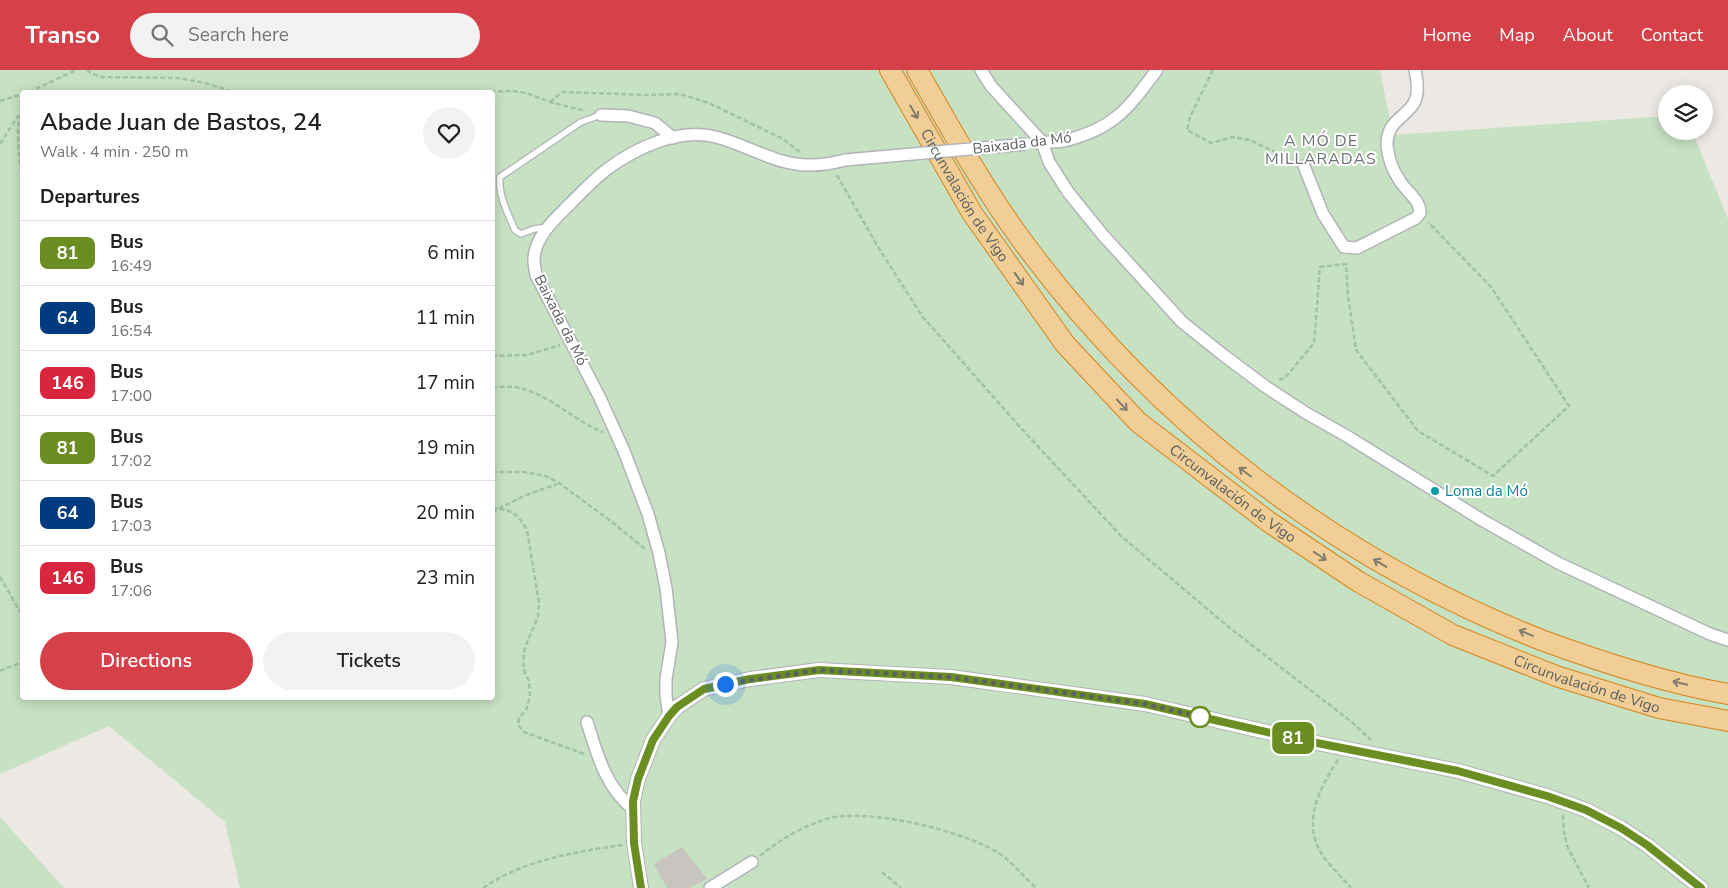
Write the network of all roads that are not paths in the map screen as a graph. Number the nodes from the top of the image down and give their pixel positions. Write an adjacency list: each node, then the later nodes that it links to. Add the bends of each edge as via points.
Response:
1 (890, 70): 14 (highway, Circunvalación de Vigo, one-way to 14, via 972,213 1066,344 1138,422 1268,522 1359,582 1453,635 1556,676 1659,708)
2 (918, 70): 12 (highway, Circunvalación de Vigo, one-way to 2, via 1666,680 1575,652 1460,605 1348,544 1231,461 1139,378 1067,299 973,169)
3 (981, 70): 8 (street, via 991,86)
4 (1157, 70): 8 (street, Baixada da Mó, via 1128,108 1103,128 1066,141)
5 (1415, 70): 9 (street, via 1416,100 1395,121 1387,142 1388,156 1399,180 1418,204 1420,213 1416,218 1357,248 1344,247 1323,214)
6 (601, 115): 7 (street, via 628,116 655,123); 10 (lane, via 581,122 500,177 502,196 514,230 521,234)
7 (673, 138): 8 (street, Baixada da Mó, bridge, via 698,134 716,136 787,163 810,166); 10 (street, Baixada da Mó, via 629,155 606,170)
8 (1042, 142): 11 (street, via 1049,162 1068,192 1182,322 1266,387 1558,563)
9 (1304, 166)
10 (549, 227): 13 (street, Baixada da Mó, via 535,250 536,275 616,434 648,514 659,553 672,642 666,679)
11 (1728, 640)
12 (1728, 694)
13 (669, 716): 16 (street, via 653,740 638,779); 20 (street, via 704,689 819,670 951,677 1145,704 1458,771 1562,801 1621,828)
14 (1728, 720)
15 (587, 722): 16 (street, via 614,789)
16 (633, 809): 18 (street)
17 (752, 862): 19 (street)
18 (641, 888)
19 (710, 888)
20 (1701, 888)

